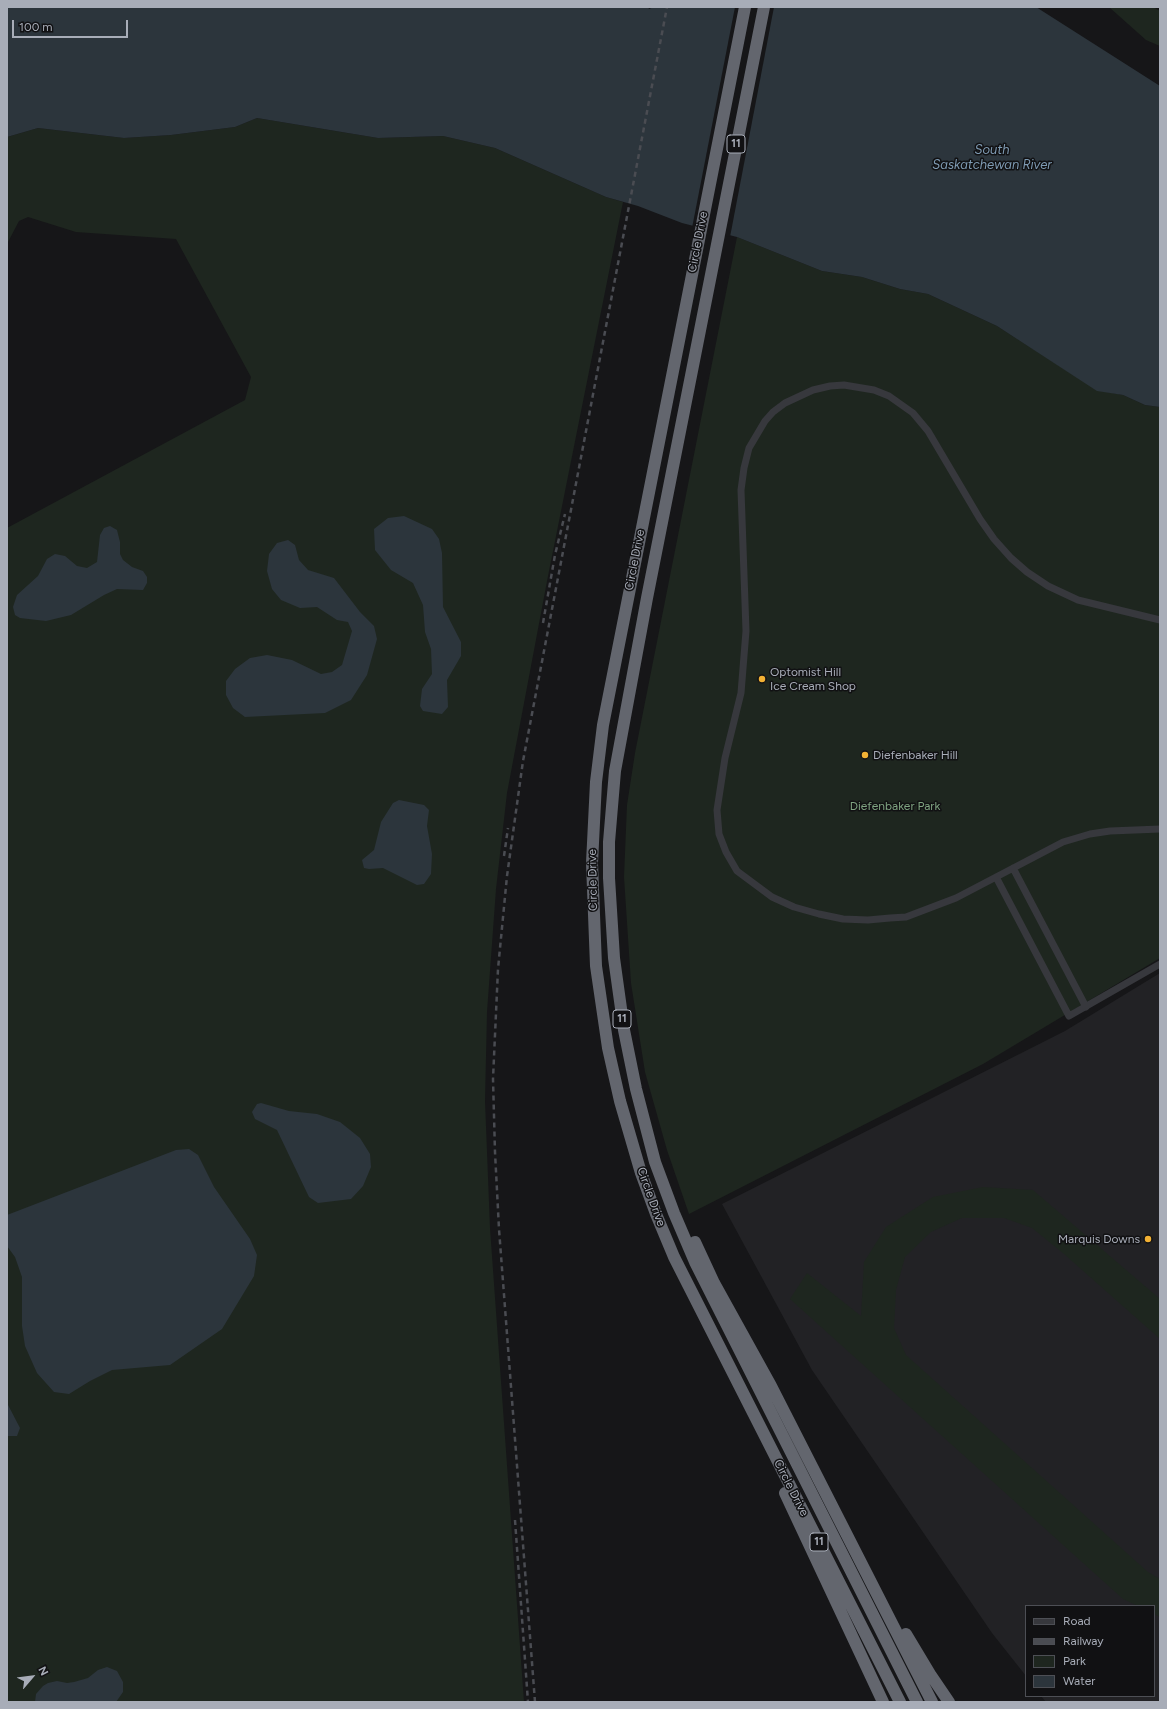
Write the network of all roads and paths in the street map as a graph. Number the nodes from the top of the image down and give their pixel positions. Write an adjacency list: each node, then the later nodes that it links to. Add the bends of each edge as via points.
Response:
1 (745, 7): 10 (highway, Circle Drive / 11, via 603,725 593,825 592,902 596,966 607,1041 620,1101 641,1173 674,1257)
2 (764, 7): 9 (highway, Circle Drive / 11, via 615,772 609,842 612,923 624,1030)
3 (1160, 620): 6 (street, via 1078,600 1048,586 1027,572 1011,558 980,520 919,420 889,396 859,387 830,386 813,390 785,403 765,421 749,448 741,490 746,631 741,693 725,758 717,810 719,834 726,852 737,871 772,897 794,907 843,919 906,917 956,898)
4 (1160, 829): 5 (street, via 1090,834 1063,842)
5 (1013, 868): 6 (street); 8 (street)
6 (996, 877): 8 (street, via 1070,1016)
7 (1160, 964): 8 (street)
8 (1086, 1007)
9 (648, 1133): 11 (highway, via 657,1147 699,1253); 14 (highway, Circle Drive / 11, via 655,1162 695,1262)
10 (737, 1382): 12 (highway, via 740,1397); 13 (highway, Circle Drive / 11)
11 (834, 1508): 15 (highway); 16 (highway, via 852,1535 919,1657)
12 (883, 1702)
13 (900, 1702)
14 (918, 1702)
15 (932, 1702)
16 (950, 1702)

